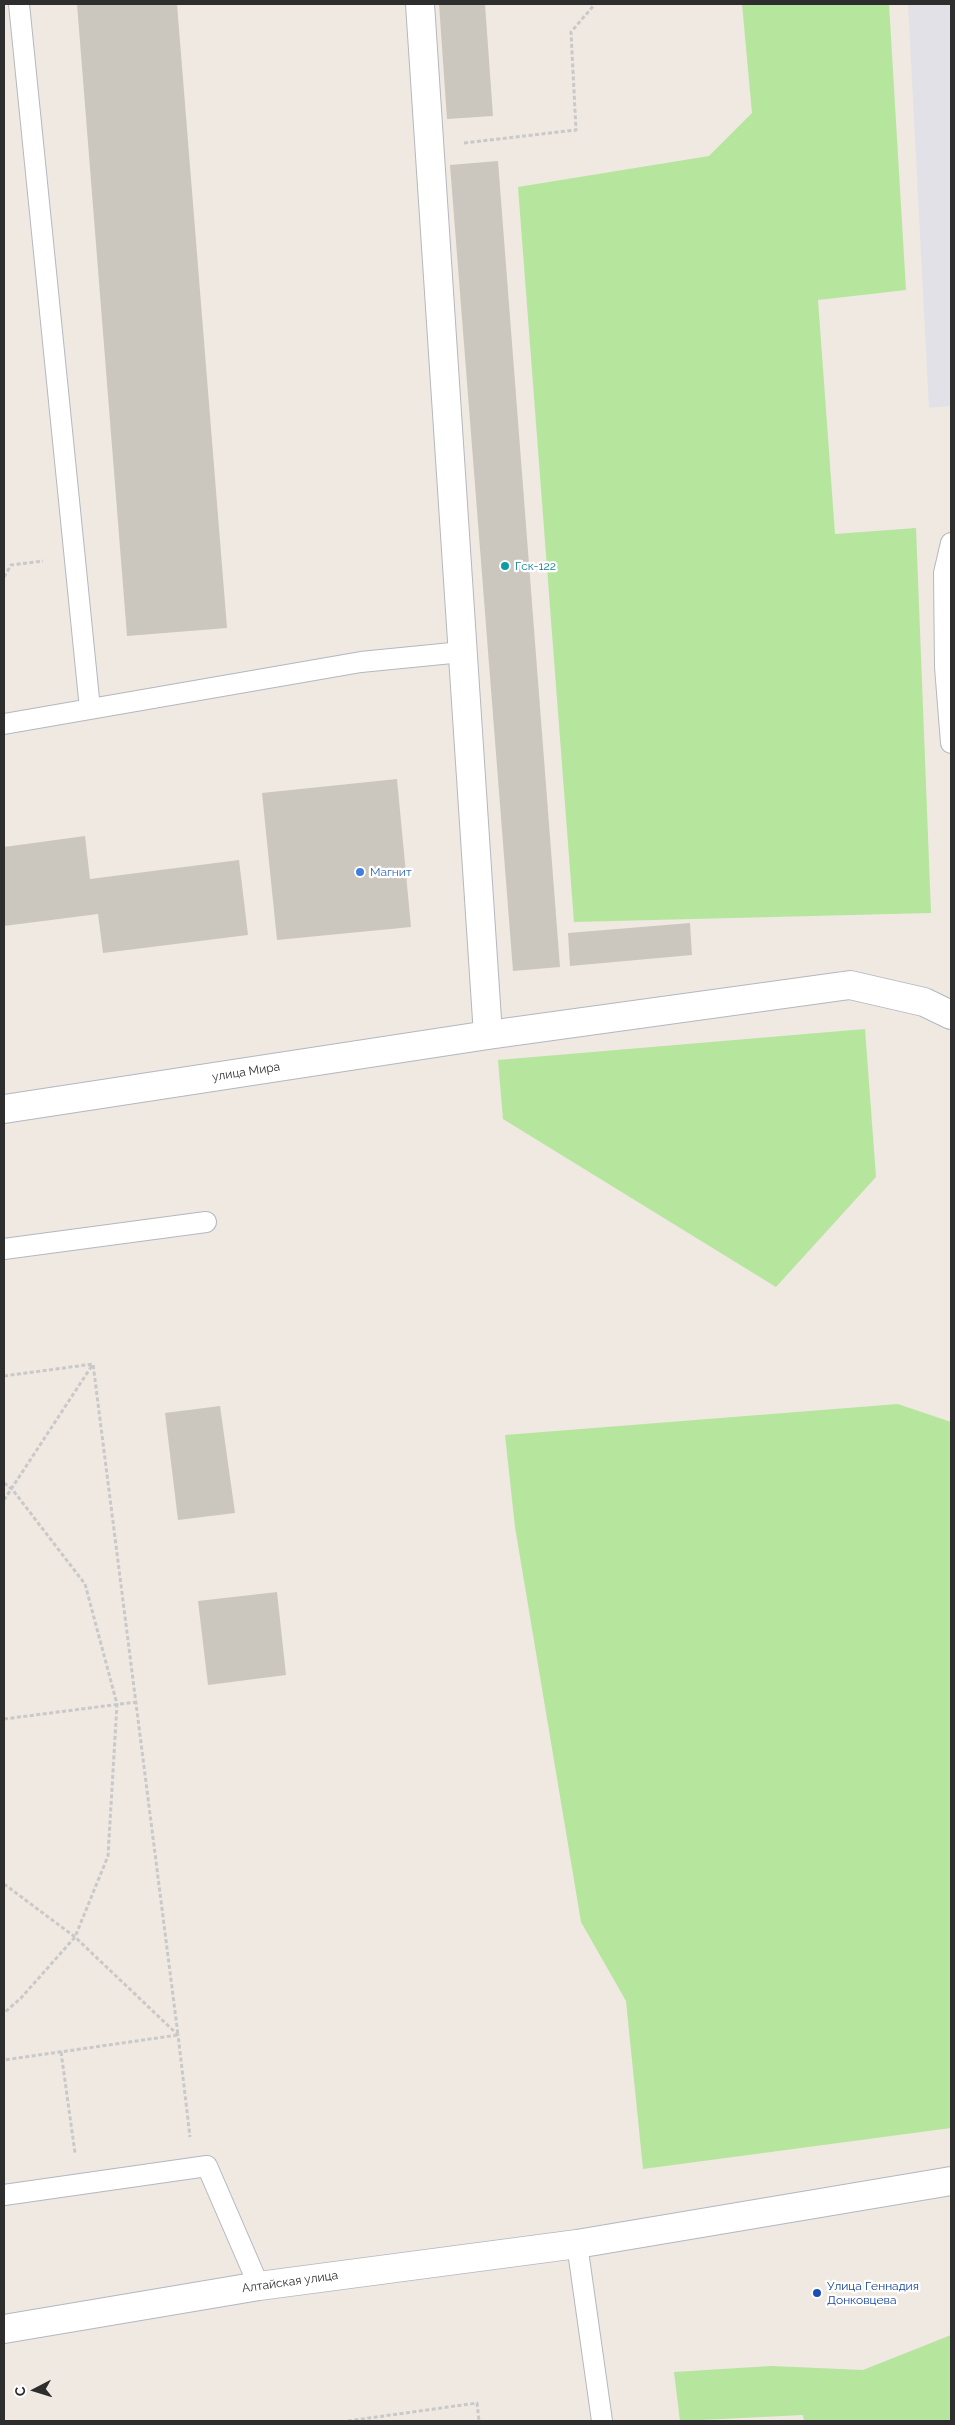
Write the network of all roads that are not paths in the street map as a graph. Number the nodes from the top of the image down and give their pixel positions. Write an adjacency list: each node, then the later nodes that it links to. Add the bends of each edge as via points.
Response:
1 (19, 4): 5 (lane)
2 (420, 4): 4 (street)
3 (951, 543): 7 (lane, via 944,573 944,592)
4 (462, 652): 5 (lane, via 361,662); 9 (street)
5 (90, 709): 6 (lane)
6 (4, 724)
7 (951, 743)
8 (951, 1015): 9 (street, улица Мира, via 924,1002 850,985)
9 (488, 1035): 10 (street, улица Мира)
10 (4, 1109)
11 (206, 1222): 12 (lane)
12 (4, 1249)
13 (951, 2181): 15 (street, Алтайская улица)
14 (4, 2196): 16 (lane, via 207,2166)
15 (577, 2244): 16 (street, Алтайская улица); 18 (lane)
16 (259, 2286): 17 (street, Алтайская улица)
17 (4, 2328)
18 (602, 2421)

